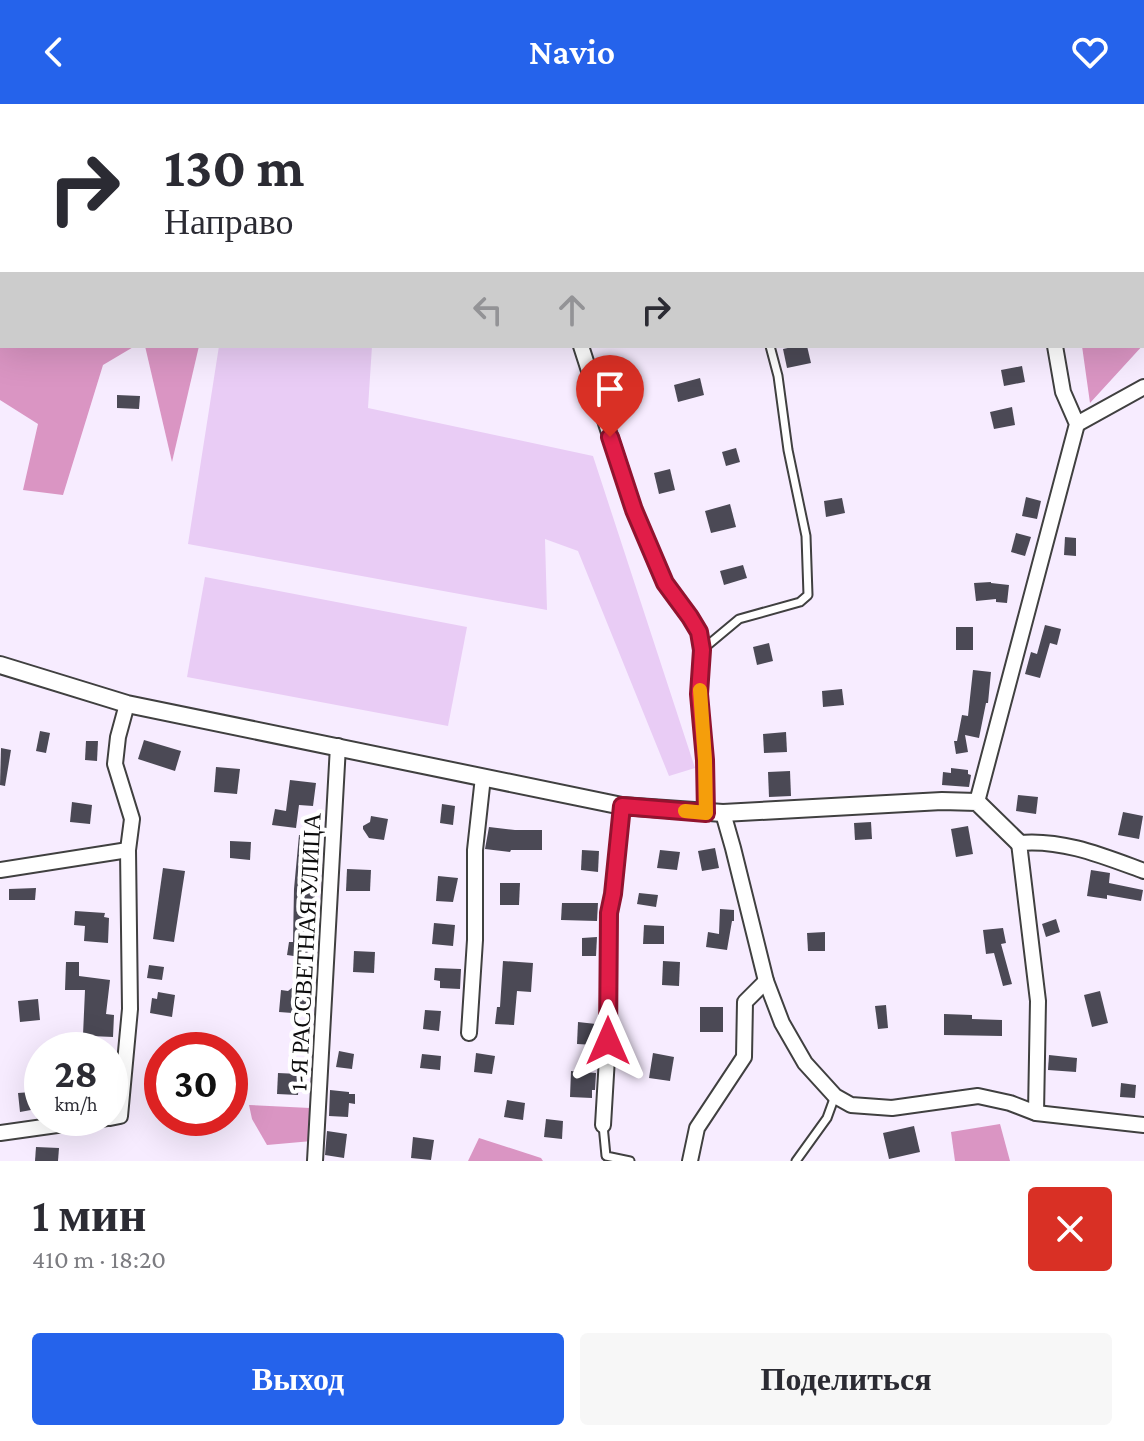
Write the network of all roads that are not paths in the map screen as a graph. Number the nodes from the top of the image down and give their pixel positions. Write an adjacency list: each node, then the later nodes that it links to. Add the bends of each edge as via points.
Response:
1 (582, 348): 6 (street, via 634,510 665,583 699,632)
2 (771, 348): 6 (lane, via 806,536 808,595 739,619)
3 (1055, 348): 5 (street, via 1063,392)
4 (1144, 387): 5 (street)
5 (1077, 424): 11 (street)
6 (702, 650): 13 (street, via 699,694)
7 (0, 665): 8 (street)
8 (127, 704): 9 (street); 15 (street, via 115,764 132,819)
9 (338, 746): 10 (street); 27 (street, 1-Я РАССВЕТНАЯ УЛИЦА)
10 (483, 777): 12 (street); 20 (street, via 475,850)
11 (977, 802): 13 (street); 14 (street)
12 (622, 806): 13 (street); 23 (street, via 609,913)
13 (714, 813): 18 (street, via 733,848)
14 (1019, 843): 17 (street, via 1077,847); 22 (street, via 1038,1001)
15 (128, 850): 16 (street); 19 (street)
16 (0, 870)
17 (1144, 871)
18 (766, 981): 21 (street, via 805,1063); 29 (street, via 745,1002 744,1057 697,1128)
19 (126, 1032)
20 (469, 1033)
21 (835, 1096): 22 (street, via 851,1105 892,1108 978,1096); 30 (lane, via 827,1118)
22 (1036, 1113): 24 (street)
23 (603, 1125): 28 (lane, via 606,1156)
24 (1144, 1125)
25 (24, 1130): 26 (street)
26 (0, 1133)
27 (315, 1161)
28 (630, 1161)
29 (690, 1161)
30 (796, 1161)

